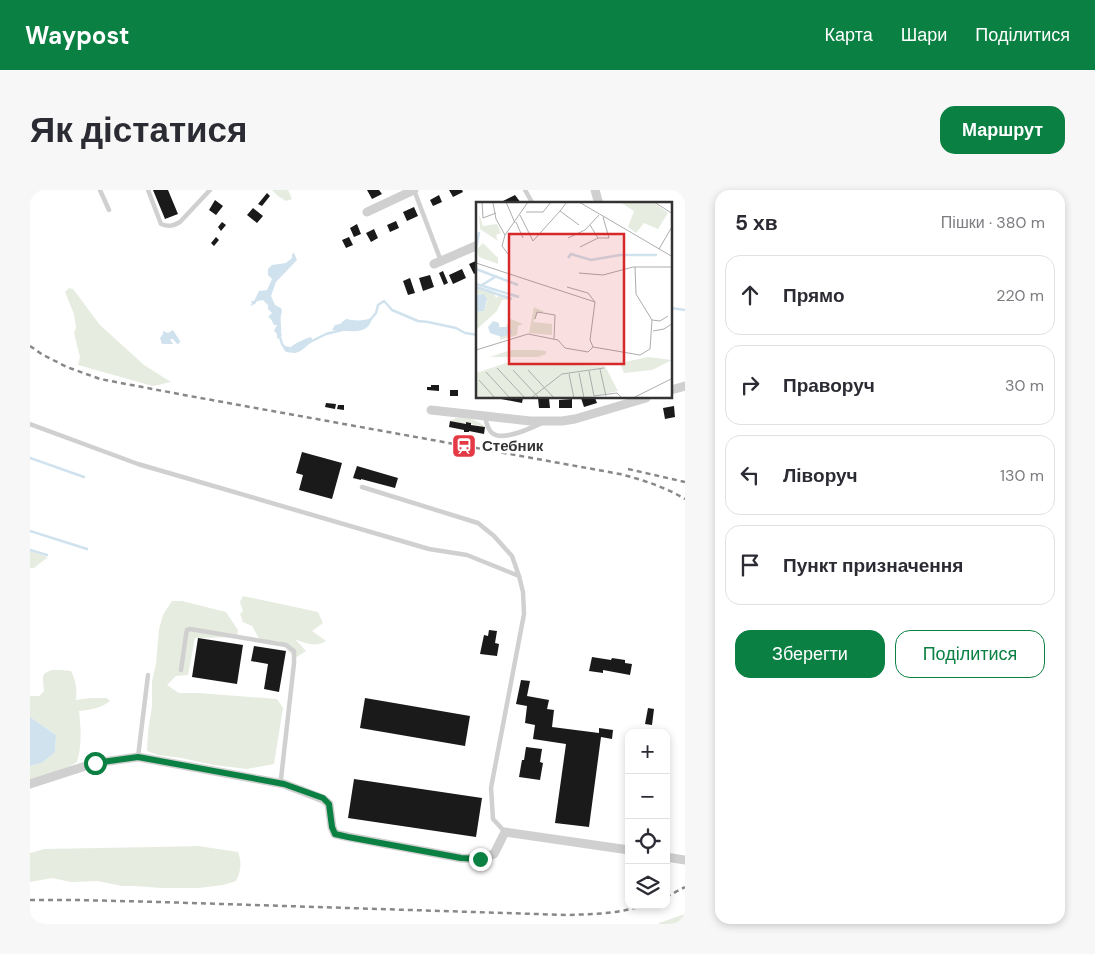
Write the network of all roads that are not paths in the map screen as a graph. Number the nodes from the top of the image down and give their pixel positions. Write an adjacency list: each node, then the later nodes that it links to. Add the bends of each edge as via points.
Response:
1 (100, 190): 7 (lane)
2 (148, 190): 3 (lane, via 161,224 174,226)
3 (210, 190)
4 (414, 190): 8 (street); 10 (lane)
5 (524, 190): 6 (lane)
6 (532, 202)
7 (109, 210)
8 (366, 212)
9 (476, 246): 10 (street)
10 (437, 262)
11 (685, 386): 12 (street)
12 (672, 390)
13 (643, 399): 16 (street, via 575,419)
14 (431, 410): 15 (street)
15 (485, 416): 16 (street); 16 (lane, via 490,431 498,436 524,431)
16 (545, 422)
17 (30, 424): 19 (lane, via 138,464 429,549 467,555)
18 (362, 487): 19 (lane, via 478,523 512,556)
19 (519, 576): 25 (lane, via 524,614 491,788 493,819)
20 (181, 670): 24 (lane, via 187,630 190,629 286,645 294,651 281,779)
21 (148, 675): 22 (lane)
22 (138, 757): 23 (street, via 95,763); 24 (street)
23 (30, 784)
24 (284, 784): 25 (street, via 323,798 329,804 335,834 348,837 480,859 494,854)
25 (505, 832): 26 (street)
26 (625, 849)
27 (670, 858): 28 (street)
28 (685, 860)

